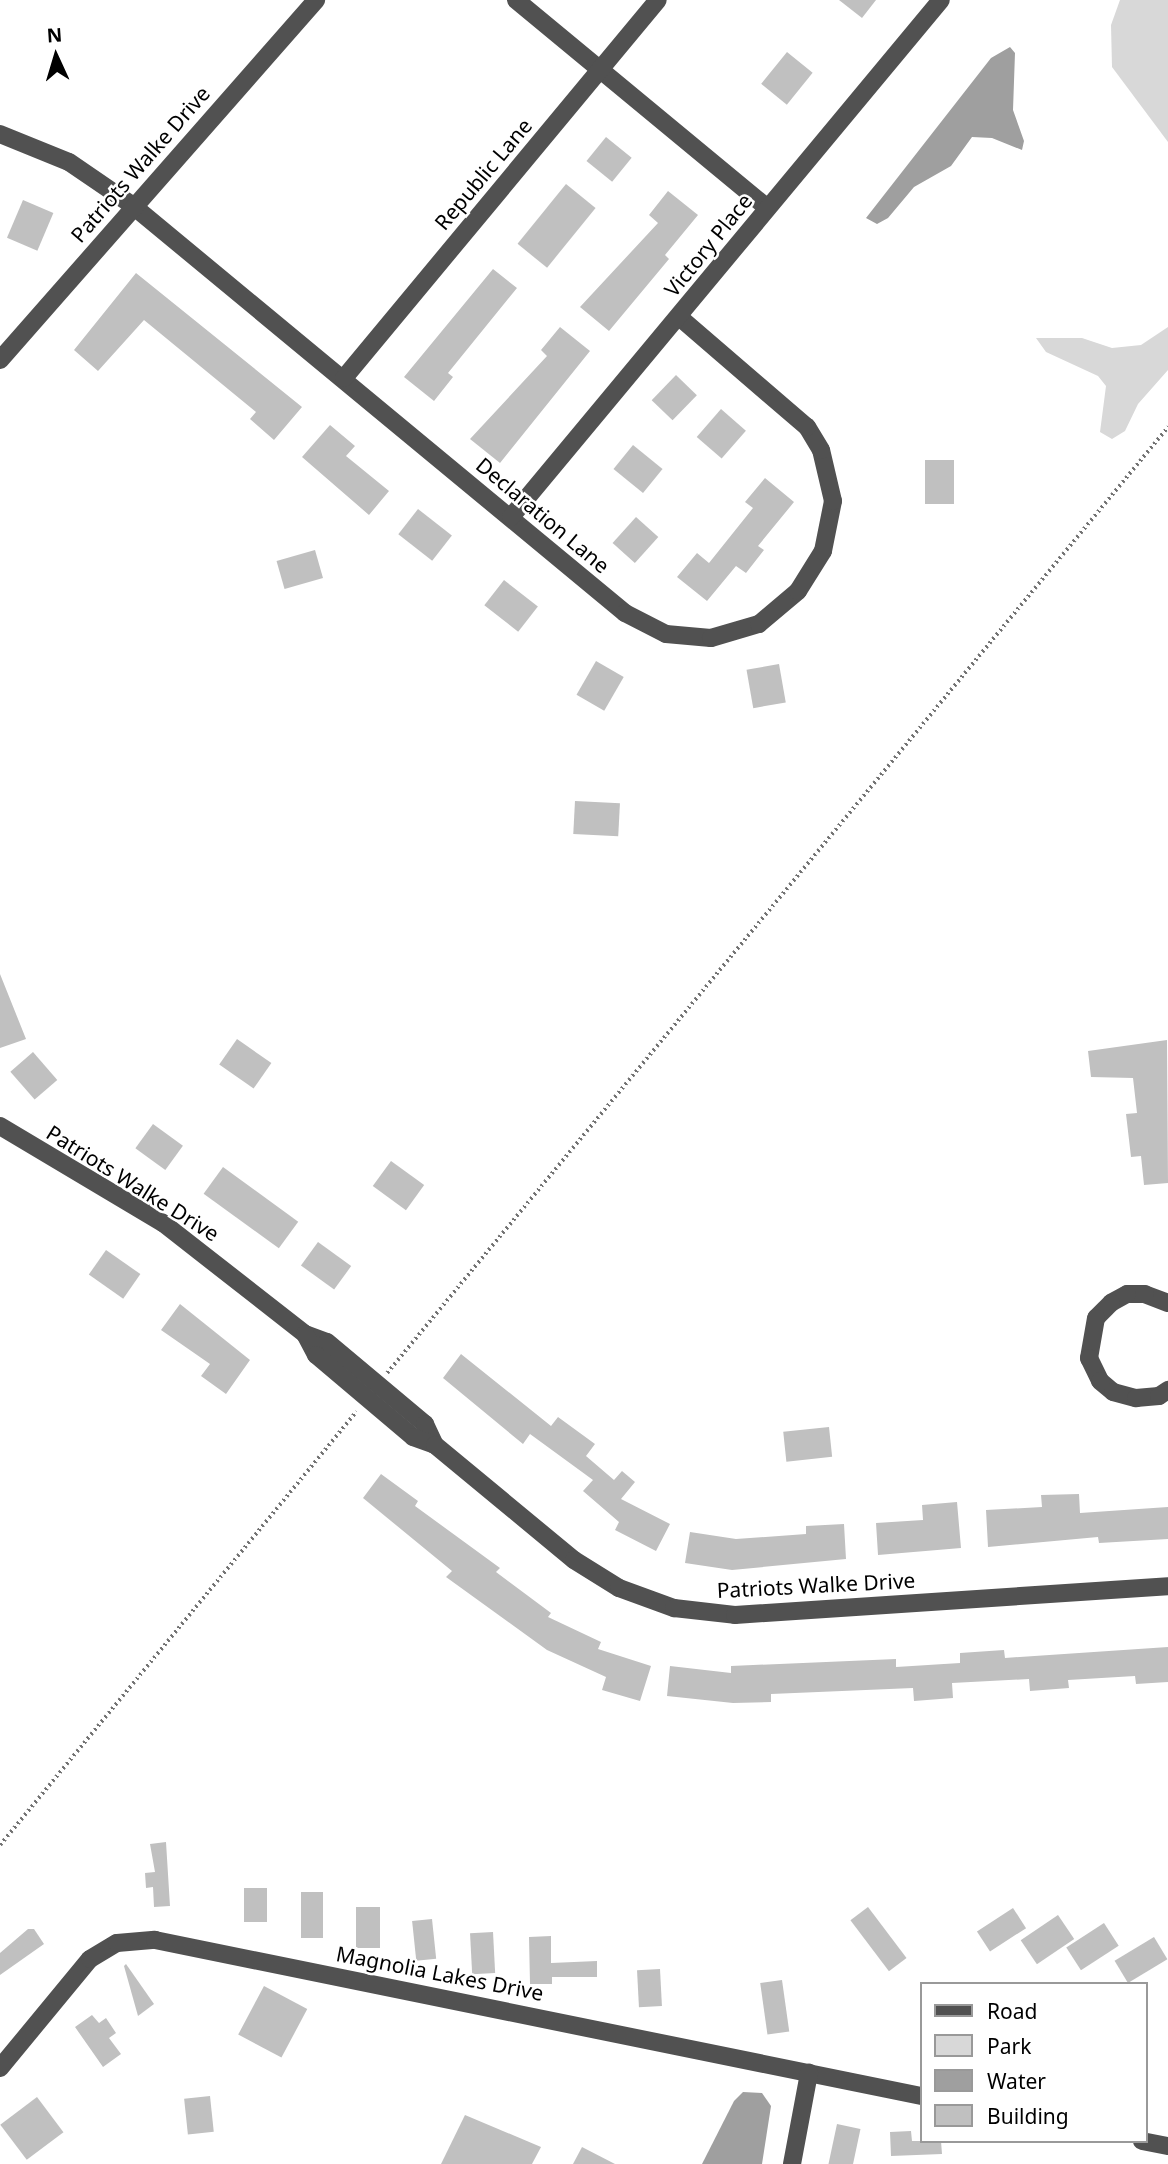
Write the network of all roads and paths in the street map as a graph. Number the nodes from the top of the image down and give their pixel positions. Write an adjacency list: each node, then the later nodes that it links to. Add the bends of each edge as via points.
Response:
1 (316, 0): 7 (street, Patriots Walke Drive)
2 (516, 0): 5 (street)
3 (658, 0): 5 (street, Republic Lane)
4 (941, 0): 8 (street, Victory Place)
5 (600, 70): 8 (street); 11 (street, Republic Lane)
6 (0, 134): 7 (street, Declaration Lane, via 69,162)
7 (132, 205): 10 (street, Patriots Walke Drive); 11 (street, Declaration Lane)
8 (767, 208): 9 (street, Victory Place)
9 (679, 317): 13 (street, Victory Place); 13 (street, Declaration Lane, via 783,404 807,427 821,450 833,501 830,527 814,569 798,591 770,616 737,633 710,638 666,634 625,613)
10 (0, 360)
11 (344, 378): 13 (street, Declaration Lane)
12 (1168, 426): 17 (path)
13 (511, 517)
14 (0, 1126): 16 (street, Patriots Walke Drive, via 173,1231)
15 (1168, 1303): 18 (street, via 1145,1294 1127,1294 1111,1303 1096,1318 1089,1358 1100,1381 1112,1392 1136,1398)
16 (305, 1334): 17 (street, Patriots Walke Drive, via 327,1342); 19 (street, Patriots Walke Drive, via 316,1355)
17 (379, 1383): 20 (street, Patriots Walke Drive, via 425,1424)
18 (1168, 1390)
19 (367, 1399): 20 (street, Patriots Walke Drive, via 413,1437); 22 (path)
20 (435, 1445): 21 (street, Patriots Walke Drive, via 595,1574 674,1608 734,1615)
21 (1168, 1586)
22 (0, 1845)
23 (0, 2068): 24 (street, Magnolia Lakes Drive, via 90,1959 117,1944 155,1940)
24 (809, 2073): 25 (street, Magnolia Lakes Drive); 28 (street)
25 (920, 2096)
26 (1147, 2142): 27 (street)
27 (1168, 2146)
28 (792, 2164)

